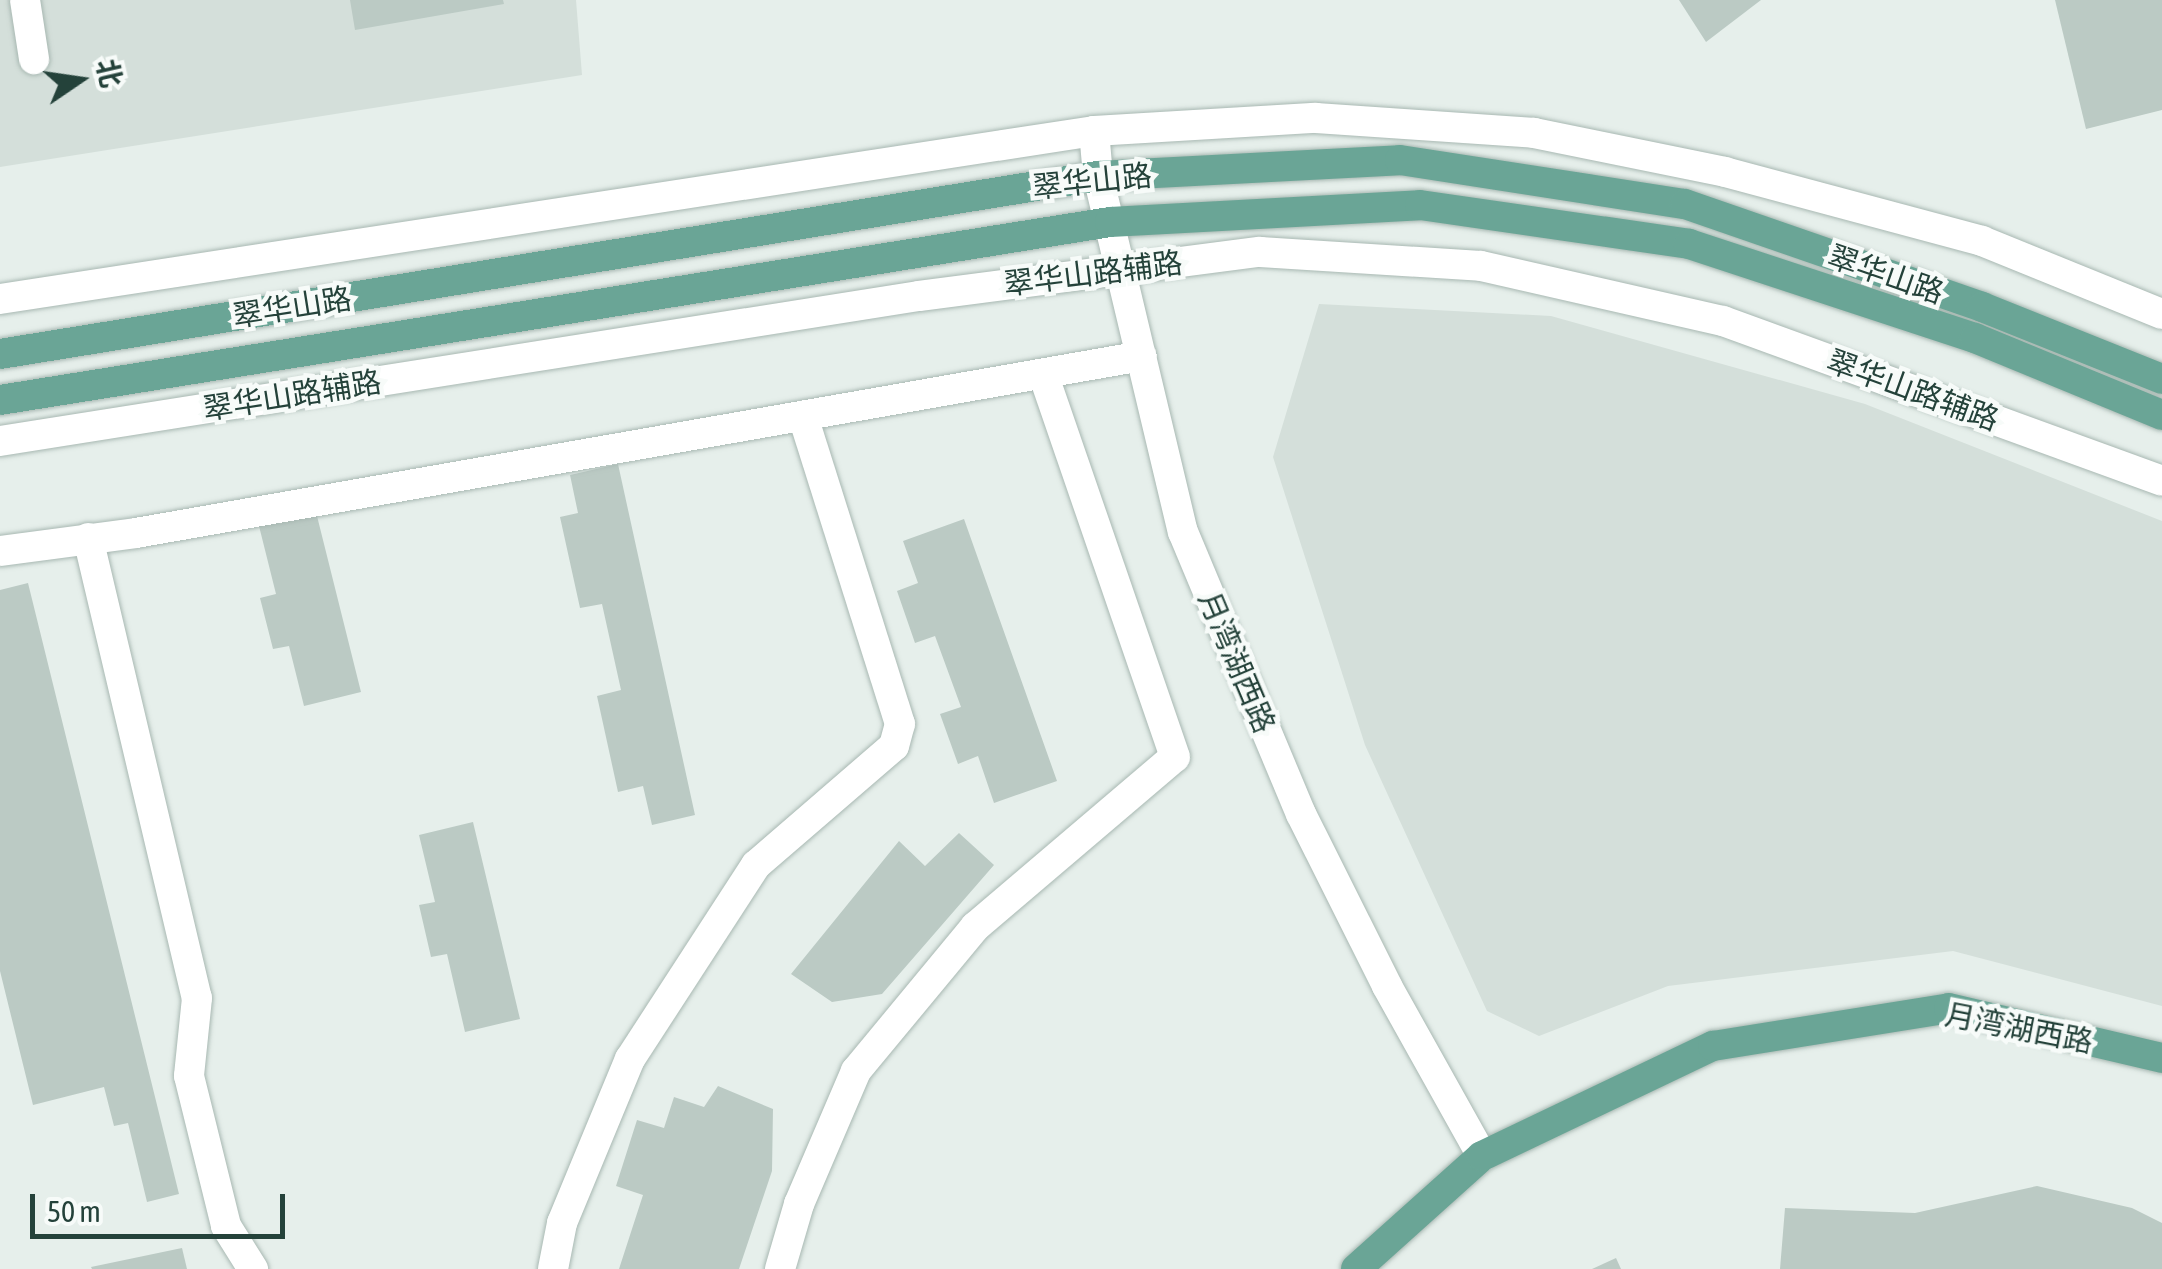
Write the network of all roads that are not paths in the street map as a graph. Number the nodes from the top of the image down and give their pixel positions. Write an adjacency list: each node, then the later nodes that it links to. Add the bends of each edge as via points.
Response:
1 (25, 0): 2 (street)
2 (34, 58)
3 (1094, 131): 4 (street, 月湾湖西路); 7 (street); 8 (street, via 1316,118 1534,133 1725,172 1982,241)
4 (1098, 176): 5 (street, 月湾湖西路); 9 (main road, 翠华山路); 12 (main road, 翠华山路, via 1400,160 1685,204)
5 (1110, 222): 6 (street, 月湾湖西路); 13 (main road, 翠华山路); 14 (main road, 翠华山路, via 1420,205 1689,244 1975,338)
6 (1122, 270): 10 (street, 月湾湖西路); 16 (street, 翠华山路辅路); 17 (street, 翠华山路辅路, via 1260,252 1481,266 1723,320)
7 (0, 299)
8 (2162, 314)
9 (0, 354)
10 (1142, 356): 11 (street); 21 (street, 月湾湖西路, via 1183,532 1301,814 1386,986)
11 (1043, 374): 15 (street); 24 (street, via 1174,757 974,927 856,1070 798,1204)
12 (2162, 379)
13 (0, 400)
14 (2162, 414)
15 (803, 416): 18 (street); 23 (street, via 900,724 894,746 756,865 630,1059 562,1223)
16 (0, 441)
17 (2162, 481)
18 (88, 538): 19 (street); 22 (street, via 196,998 189,1076 226,1226)
19 (0, 551)
20 (2162, 1058): 21 (main road, 月湾湖西路, via 1949,1008 1713,1046)
21 (1482, 1156): 25 (main road, 月湾湖西路)
22 (252, 1269)
23 (552, 1269)
24 (780, 1269)
25 (1356, 1269)

